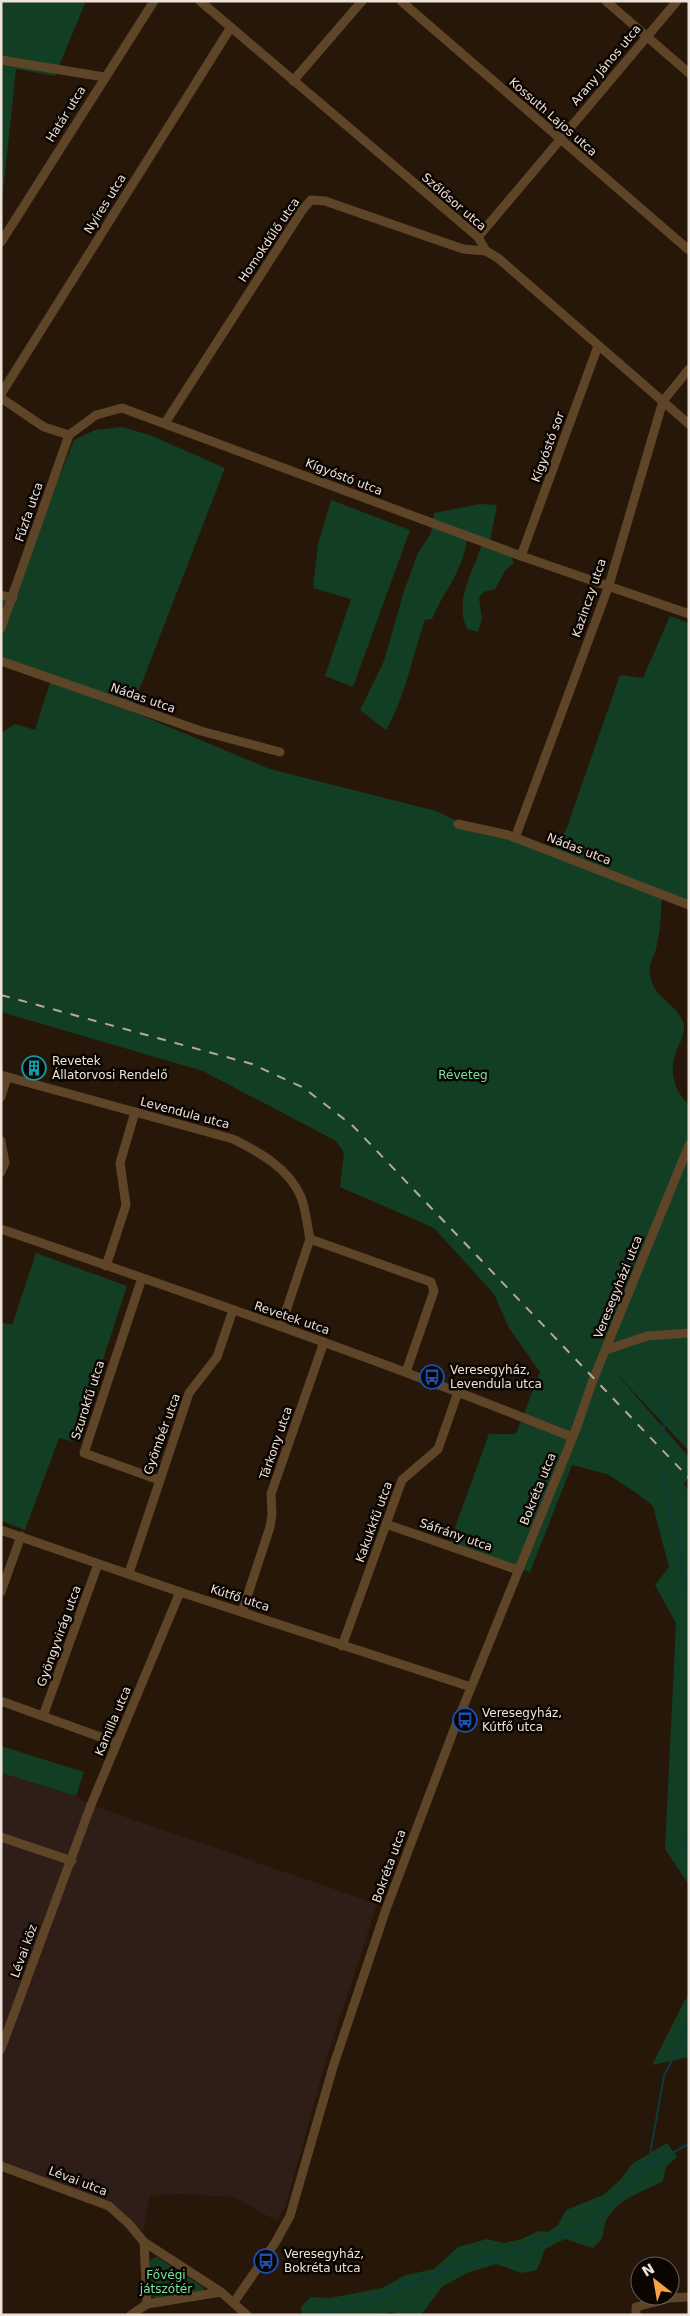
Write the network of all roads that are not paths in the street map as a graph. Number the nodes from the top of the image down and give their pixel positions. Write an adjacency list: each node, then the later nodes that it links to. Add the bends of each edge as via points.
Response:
1 (154, 1): 11 (street, Határ utca)
2 (200, 1): 7 (street, Szőlősor utca)
3 (362, 1): 12 (street)
4 (401, 1): 13 (street, Kossuth Lajos utca)
5 (606, 1): 8 (street)
6 (677, 1): 8 (street, Arany János utca)
7 (231, 28): 12 (street, Szőlősor utca); 20 (street, Nyíres utca)
8 (647, 37): 10 (street); 13 (street, Arany János utca)
9 (1, 60): 11 (street)
10 (689, 73)
11 (104, 77): 15 (street, Határ utca)
12 (293, 81): 14 (street, Szőlősor utca)
13 (559, 140): 14 (street, Arany János utca); 16 (street, Kossuth Lajos utca)
14 (478, 237): 17 (street, Szőlősor utca)
15 (1, 242)
16 (689, 250)
17 (486, 251): 18 (street, Szőlősor utca); 22 (street, Homokdűlő utca, via 463,249 325,201 312,200 303,209)
18 (598, 346): 21 (street, Szőlősor utca); 25 (street, Kígyóstó sor)
19 (689, 369): 21 (street, Kazinczy utca)
20 (2, 393): 24 (street, via 44,427)
21 (662, 401): 23 (street, Szőlősor utca); 26 (street, Kazinczy utca)
22 (165, 423): 24 (street, Kígyóstó utca, via 122,408 96,415); 25 (street, Kígyóstó utca)
23 (689, 424)
24 (69, 434): 28 (street, Fűzfa utca)
25 (521, 556): 26 (street, Kígyóstó utca)
26 (608, 585): 29 (street, Kígyóstó utca); 34 (street, Kazinczy utca)
27 (1, 595): 28 (street)
28 (13, 598): 30 (street, Fűzfa utca)
29 (689, 614)
30 (1, 628)
31 (1, 661): 32 (street, Nádas utca, via 201,731)
32 (280, 752)
33 (458, 824): 34 (street, Nádas utca)
34 (514, 838): 35 (street, Nádas utca)
35 (689, 905)
36 (4, 1076): 37 (street); 38 (street, Levendula utca)
37 (1, 1097)
38 (135, 1112): 43 (street, Levendula utca, via 234,1139 261,1153 283,1171 300,1195); 44 (street, via 120,1163 126,1205)
39 (1, 1141): 41 (street, via 5,1163)
40 (689, 1146): 50 (street, Veresegyházi utca)
41 (1, 1172)
42 (1, 1230): 44 (street, Revetek utca)
43 (310, 1239): 47 (street); 51 (street, via 431,1282 434,1291)
44 (106, 1266): 45 (street, Revetek utca)
45 (142, 1278): 46 (street, Revetek utca); 54 (street, Szurokfű utca, via 84,1454)
46 (233, 1310): 47 (street, Revetek utca); 54 (street, Gyömbér utca, via 217,1357 189,1393)
47 (281, 1326): 49 (street, Revetek utca)
48 (689, 1333): 50 (street, via 647,1336)
49 (324, 1342): 51 (street, Revetek utca); 63 (street, Tárkony utca, via 271,1494 270,1527)
50 (606, 1350): 53 (street, Veresegyházi utca)
51 (406, 1372): 52 (street, Revetek utca)
52 (458, 1392): 53 (street, Revetek utca); 55 (street, Kakukkfű utca, via 438,1449 402,1480)
53 (572, 1438): 59 (street, Bokréta utca)
54 (159, 1480): 60 (street, Gyömbér utca)
55 (386, 1524): 59 (street, Sáfrány utca); 64 (street, Kakukkfű utca)
56 (1, 1530): 57 (street, Kútfő utca)
57 (21, 1536): 58 (street, Kútfő utca); 61 (street)
58 (98, 1564): 60 (street, Kútfő utca); 67 (street, Gyöngyvirág utca)
59 (518, 1570): 65 (street, Bokréta utca)
60 (129, 1573): 62 (street, Kútfő utca)
61 (1, 1592)
62 (180, 1592): 63 (street, Kútfő utca); 68 (street, Kamilla utca)
63 (242, 1612): 64 (street, Kútfő utca)
64 (342, 1646): 65 (street, Kútfő utca)
65 (471, 1687): 76 (street, Bokréta utca, via 432,1784 364,1974 290,2216)
66 (1, 1701): 67 (street)
67 (43, 1716): 68 (street)
68 (117, 1742): 70 (street, Kamilla utca)
69 (1, 1837): 70 (street)
70 (72, 1861): 71 (street, Lévai köz)
71 (1, 2050)
72 (1, 2166): 73 (street, Lévai utca, via 109,2206)
73 (144, 2242): 74 (street, Lévai utca); 77 (street)
74 (221, 2292): 76 (street, Lévai utca); 77 (street)
75 (689, 2297): 78 (street, via 670,2298)
76 (234, 2302): 80 (street, Lévai utca)
77 (147, 2304): 79 (street)
78 (636, 2311)
79 (131, 2315)
80 (247, 2315)

